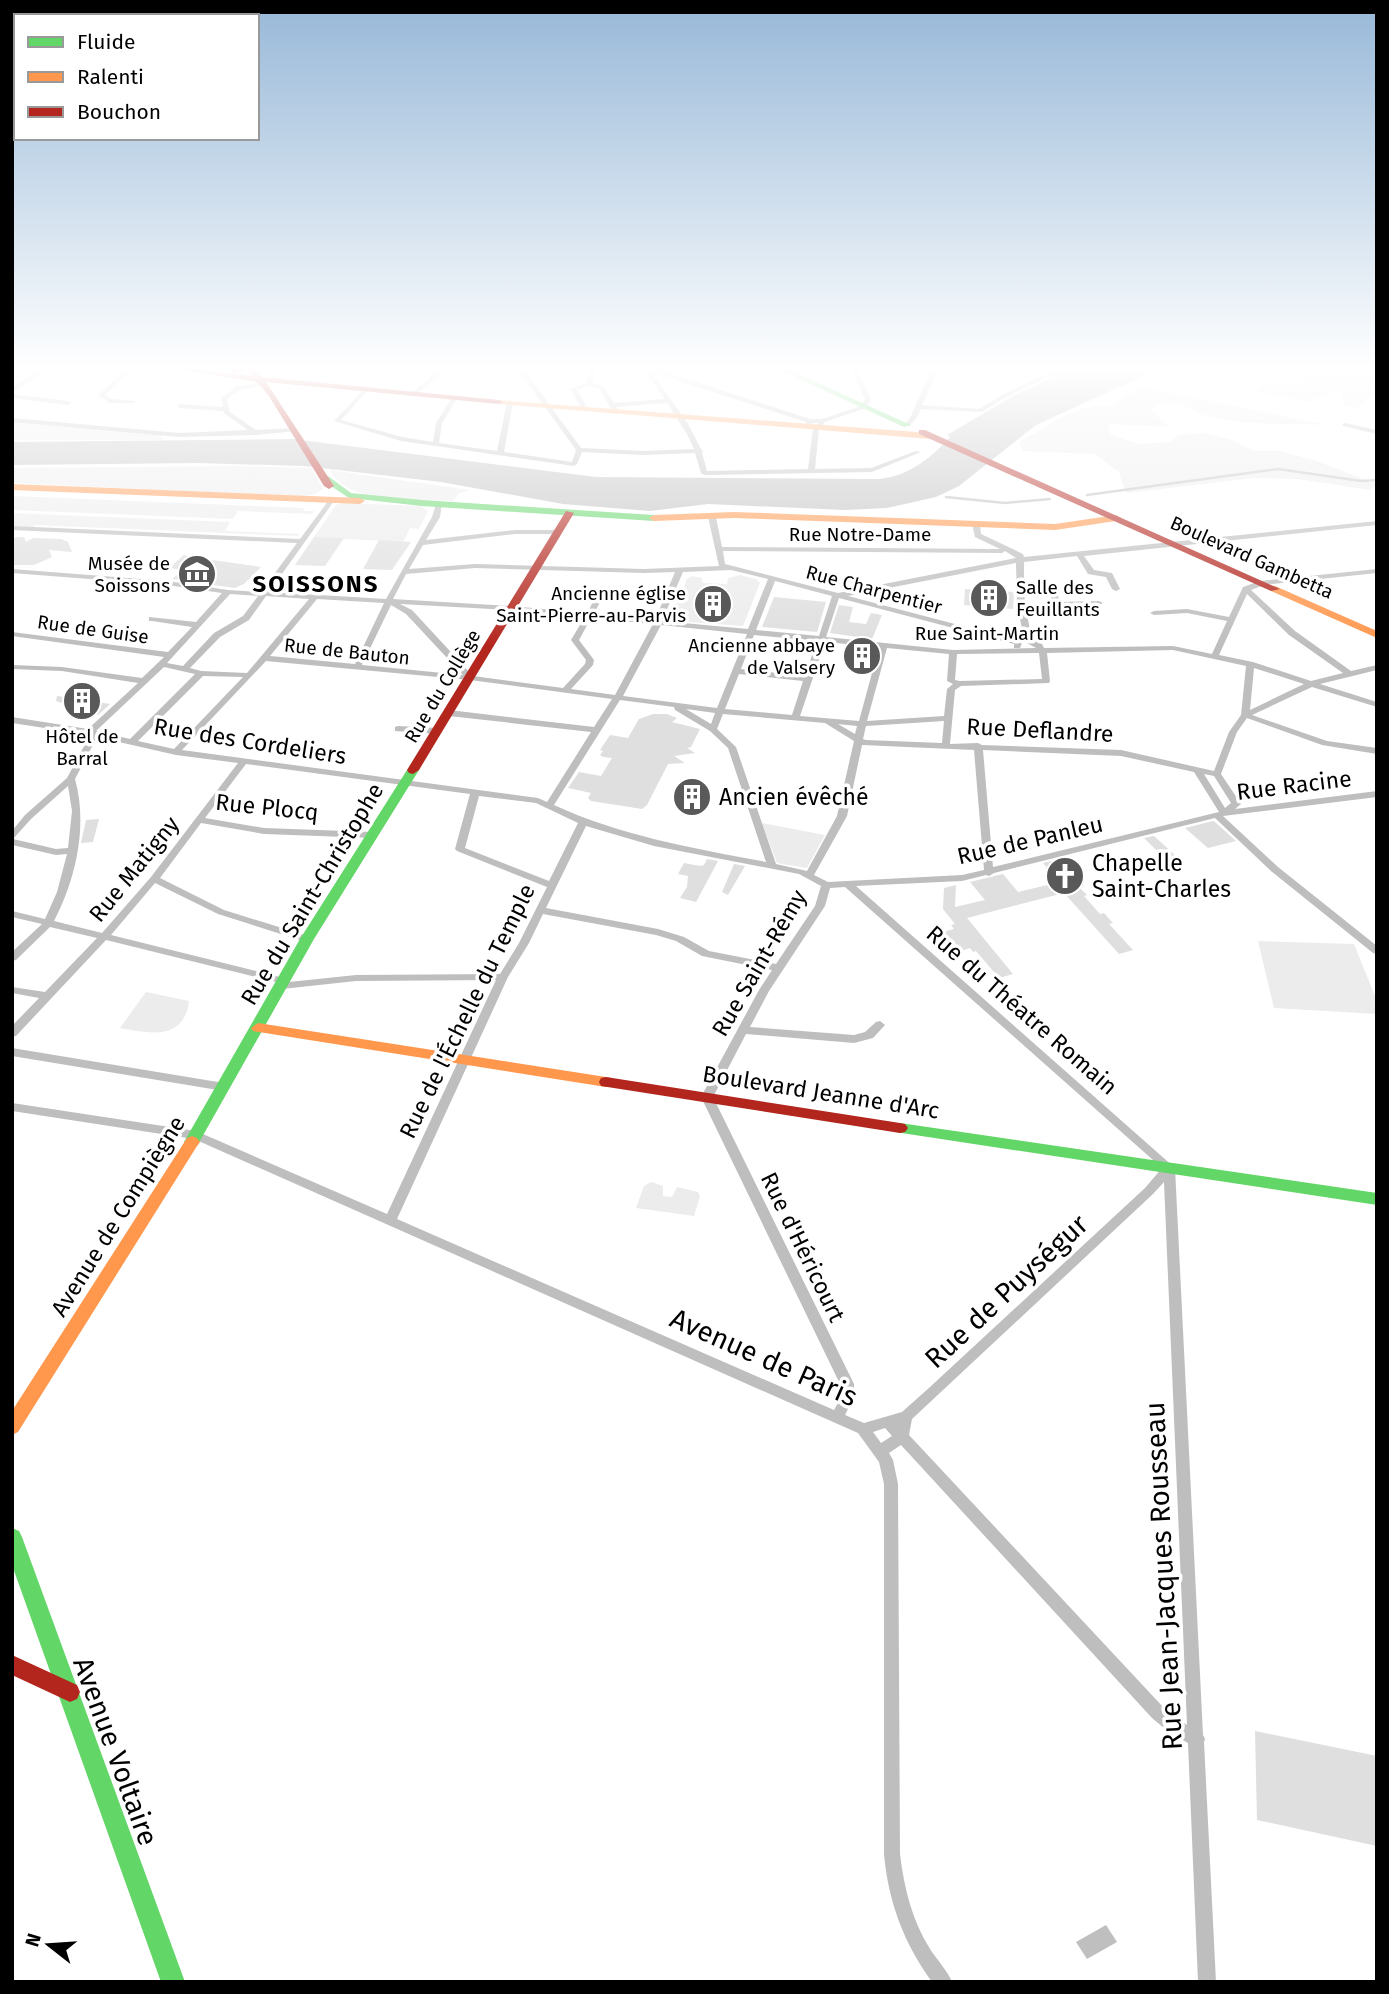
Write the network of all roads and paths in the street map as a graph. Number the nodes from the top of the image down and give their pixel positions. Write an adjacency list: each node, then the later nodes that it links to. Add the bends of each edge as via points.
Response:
1 (314, 460): 10 (main road)
2 (547, 460): 3 (street, via 574,464)
3 (575, 460)
4 (702, 460): 8 (street, via 704,473)
5 (812, 460): 8 (street)
6 (897, 460): 8 (street, via 872,470)
7 (985, 460): 14 (main road, Boulevard Gambetta)
8 (810, 471)
9 (12, 487): 10 (main road)
10 (334, 493): 11 (main road); 19 (street)
11 (439, 504): 12 (main road); 20 (street)
12 (569, 513): 13 (main road); 18 (main road, Rue du Collège)
13 (712, 517): 16 (main road); 22 (street)
14 (1116, 518): 16 (main road, via 1055,527); 21 (main road, Boulevard Gambetta)
15 (1377, 523): 21 (street)
16 (976, 524): 23 (street, via 978,535)
17 (12, 528): 19 (street)
18 (558, 531): 20 (street); 27 (main road, Rue du Collège)
19 (303, 541): 39 (street)
20 (421, 543): 31 (street)
21 (1175, 544): 24 (street); 33 (main road, Boulevard Gambetta)
22 (718, 549): 23 (street, Rue Notre-Dame); 26 (street)
23 (1001, 549): 25 (street)
24 (1079, 554): 25 (street); 35 (street, via 1091,572 1109,575)
25 (1019, 560): 34 (street); 40 (street)
26 (724, 565): 28 (street, Rue Charpentier); 32 (street, Rue Charpentier)
27 (536, 568): 28 (street, Rue Charpentier); 31 (street, Rue Charpentier, via 475,566); 44 (main road, Rue du Collège)
28 (680, 570): 49 (street)
29 (12, 571): 37 (street, Rue Saint-Martin)
30 (1377, 571): 33 (street)
31 (404, 572): 42 (street)
32 (772, 579): 40 (street, Rue Charpentier); 51 (street)
33 (1263, 583): 36 (street); 53 (main road, Boulevard Gambetta)
34 (1021, 584): 43 (street, via 1051,587 1063,606); 54 (street)
35 (1116, 589)
36 (1246, 589): 48 (street); 71 (street, via 1292,633)
37 (228, 592): 39 (street, Rue Saint-Martin); 50 (street)
38 (568, 593): 46 (street, via 598,596 594,613)
39 (264, 595): 41 (street, Rue Saint-Martin); 68 (street, via 246,618 217,635)
40 (836, 596): 55 (street); 57 (street, Rue Charpentier)
41 (314, 597): 42 (street, Rue Saint-Martin); 62 (street)
42 (391, 602): 44 (street, Rue Saint-Martin); 67 (street); 73 (street, via 409,612)
43 (1099, 603)
44 (511, 608): 46 (street, Rue Saint-Martin); 73 (main road, Rue du Collège)
45 (1154, 612): 48 (street, via 1187,611)
46 (588, 617): 49 (street, Rue Saint-Martin); 78 (street, via 575,640 589,665)
47 (152, 619): 50 (street)
48 (1231, 620): 61 (street)
49 (658, 624): 51 (street, Rue Saint-Martin); 79 (street)
50 (197, 625): 60 (street)
51 (750, 634): 55 (street, Rue Saint-Martin); 69 (street)
52 (12, 635): 60 (street, Rue de Guise)
53 (1377, 635)
54 (1028, 640): 57 (street); 58 (street)
55 (821, 641): 56 (street, Rue Saint-Martin); 74 (street)
56 (883, 647): 59 (street, Rue Saint-Martin); 89 (street)
57 (1017, 647): 58 (street, Rue Saint-Martin); 59 (street, Rue Saint-Martin)
58 (1041, 650): 61 (street, Rue Saint-Martin, via 1173,648); 77 (street, via 1046,681)
59 (953, 652): 77 (street, via 951,681)
60 (169, 655): 63 (street)
61 (1215, 655): 64 (street, Rue Saint-Martin)
62 (264, 658): 67 (street, Rue de Bauton); 72 (street)
63 (162, 664): 68 (street); 75 (street)
64 (1250, 664): 76 (street, Rue Saint-Martin); 84 (street)
65 (12, 667): 75 (street)
66 (1377, 667): 71 (street)
67 (357, 668): 73 (street, Rue de Bauton)
68 (185, 669): 70 (street)
69 (736, 671): 74 (street); 82 (street)
70 (201, 673): 72 (street); 96 (street)
71 (1350, 674): 76 (street)
72 (246, 675): 100 (street)
73 (470, 678): 78 (street, Rue de Bauton); 83 (main road, Rue du Collège)
74 (808, 680): 85 (street)
75 (144, 681): 94 (street)
76 (1313, 683): 81 (street, Rue Saint-Martin); 84 (street)
77 (959, 684): 86 (street, via 951,689)
78 (565, 690): 79 (street, Rue de Bauton)
79 (618, 696): 80 (street, Rue de Bauton); 92 (street)
80 (671, 704): 82 (street, Rue de Bauton); 91 (street)
81 (1377, 705)
82 (720, 711): 85 (street, Rue de Bauton); 91 (street)
83 (449, 713): 92 (street); 93 (main road, Rue du Collège)
84 (1245, 715): 99 (street, via 1325,743); 103 (street, via 1233,732)
85 (795, 718): 88 (street, Rue de Bauton)
86 (948, 718): 89 (street, Rue de Bauton); 97 (street)
87 (12, 720): 94 (street, Rue des Cordeliers)
88 (826, 721): 89 (street, Rue de Bauton); 95 (street)
89 (862, 724): 95 (street)
90 (398, 729): 93 (street)
91 (713, 729): 118 (street, via 732,747)
92 (595, 730): 109 (street)
93 (438, 731): 105 (main road, Rue du Collège)
94 (93, 732): 96 (street, Rue des Cordeliers); 104 (street)
95 (859, 741): 97 (street, Rue Deflandre); 120 (street, via 842,816)
96 (132, 742): 100 (street, Rue des Cordeliers)
97 (946, 745): 98 (street, Rue Deflandre)
98 (978, 746): 102 (street, Rue Deflandre, via 1121,753); 119 (street)
99 (1377, 751)
100 (176, 752): 101 (street, Rue des Cordeliers)
101 (244, 761): 105 (street, Rue des Cordeliers); 112 (street, Rue Matigny)
102 (1197, 769): 103 (street, Rue Deflandre); 111 (street)
103 (1217, 774): 108 (street)
104 (71, 779): 115 (street); 117 (street, via 77,818)
105 (405, 783): 106 (street, Rue des Cordeliers); 114 (main road, Rue du Saint-Christophe)
106 (475, 792): 109 (street, Rue des Cordeliers, via 538,801); 124 (street, via 460,849)
107 (1377, 794): 110 (street, Rue Racine)
108 (1236, 804): 110 (street); 111 (street)
109 (548, 807): 113 (street, Rue des Cordeliers)
110 (1253, 809): 111 (street, Rue Racine)
111 (1220, 814): 119 (street, Rue de Panleu); 130 (street, via 1286,879)
112 (199, 820): 114 (street, Rue Plocq, via 264,831); 121 (street, Rue Matigny)
113 (583, 822): 118 (street, Rue des Cordeliers, via 654,843); 124 (street, Rue de l'Échelle du Temple)
114 (373, 835): 129 (main road, Rue du Saint-Christophe)
115 (12, 837)
116 (12, 842): 117 (street)
117 (72, 851): 127 (street)
118 (772, 867): 120 (street, Rue des Cordeliers)
119 (989, 873): 122 (street, Rue de Panleu)
120 (809, 876): 123 (street)
121 (154, 879): 128 (street, Rue Matigny); 129 (street, via 221,912)
122 (847, 884): 123 (street, Rue de Panleu); 147 (street, Rue du Théatre Romain)
123 (826, 885): 132 (street, Rue Saint-Rémy, via 820,906)
124 (551, 886): 125 (street, Rue de l'Échelle du Temple)
125 (539, 910): 132 (street, via 658,932 706,954); 133 (street, Rue de l'Échelle du Temple)
126 (12, 914): 127 (street)
127 (48, 922): 128 (street); 131 (street)
128 (105, 936): 134 (street); 136 (street, Rue Matigny)
129 (307, 939): 134 (main road, Rue du Saint-Christophe)
130 (1377, 951)
131 (12, 958)
132 (779, 968): 139 (street, Rue Saint-Rémy)
133 (503, 977): 134 (street, via 356,978); 142 (street, Rue de l'Échelle du Temple)
134 (283, 984): 138 (main road, Rue du Saint-Christophe)
135 (12, 990): 136 (street)
136 (47, 996): 140 (street, Rue Matigny)
137 (880, 1025): 139 (street, via 869,1035 854,1039)
138 (258, 1028): 142 (main road, Boulevard Jeanne d'Arc); 143 (main road, Avenue de Compiègne)
139 (743, 1030): 144 (street, Rue Saint-Rémy)
140 (12, 1033)
141 (12, 1052): 143 (street)
142 (464, 1060): 144 (main road, Boulevard Jeanne d'Arc); 151 (street, Rue de l'Échelle du Temple)
143 (224, 1087): 146 (main road, Avenue de Compiègne)
144 (707, 1097): 147 (main road, Boulevard Jeanne d'Arc); 152 (street, Rue d'Héricourt, via 847,1384 850,1392)
145 (12, 1107): 146 (street, Avenue de Paris)
146 (196, 1135): 151 (street, Avenue de Paris); 155 (main road, Avenue de Compiègne)
147 (1169, 1168): 148 (street, Rue de Puységur); 149 (street, Rue Jean-Jacques Rousseau); 150 (main road, Boulevard Jeanne d'Arc)
148 (1149, 1191): 149 (street); 153 (street, Rue de Puységur)
149 (1171, 1197): 162 (street, Rue Jean-Jacques Rousseau)
150 (1377, 1199)
151 (391, 1219): 152 (street, Avenue de Paris)
152 (837, 1416): 156 (street, Avenue de Paris)
153 (906, 1416): 154 (street, Rue de Puységur); 157 (street)
154 (888, 1422): 156 (street, Rue de Puységur); 157 (street)
155 (12, 1427)
156 (863, 1429): 158 (street, Avenue de Paris)
157 (901, 1438): 158 (street); 162 (street, via 1158,1713)
158 (880, 1451): 164 (street, Avenue de Paris, via 891,1484 895,1884 906,1921)
159 (12, 1537): 161 (main road, Avenue Voltaire)
160 (12, 1665): 161 (main road)
161 (70, 1692): 163 (main road, Avenue Voltaire)
162 (1196, 1739): 165 (street, Rue Jean-Jacques Rousseau)
163 (173, 1982)
164 (943, 1982)
165 (1208, 1982)

